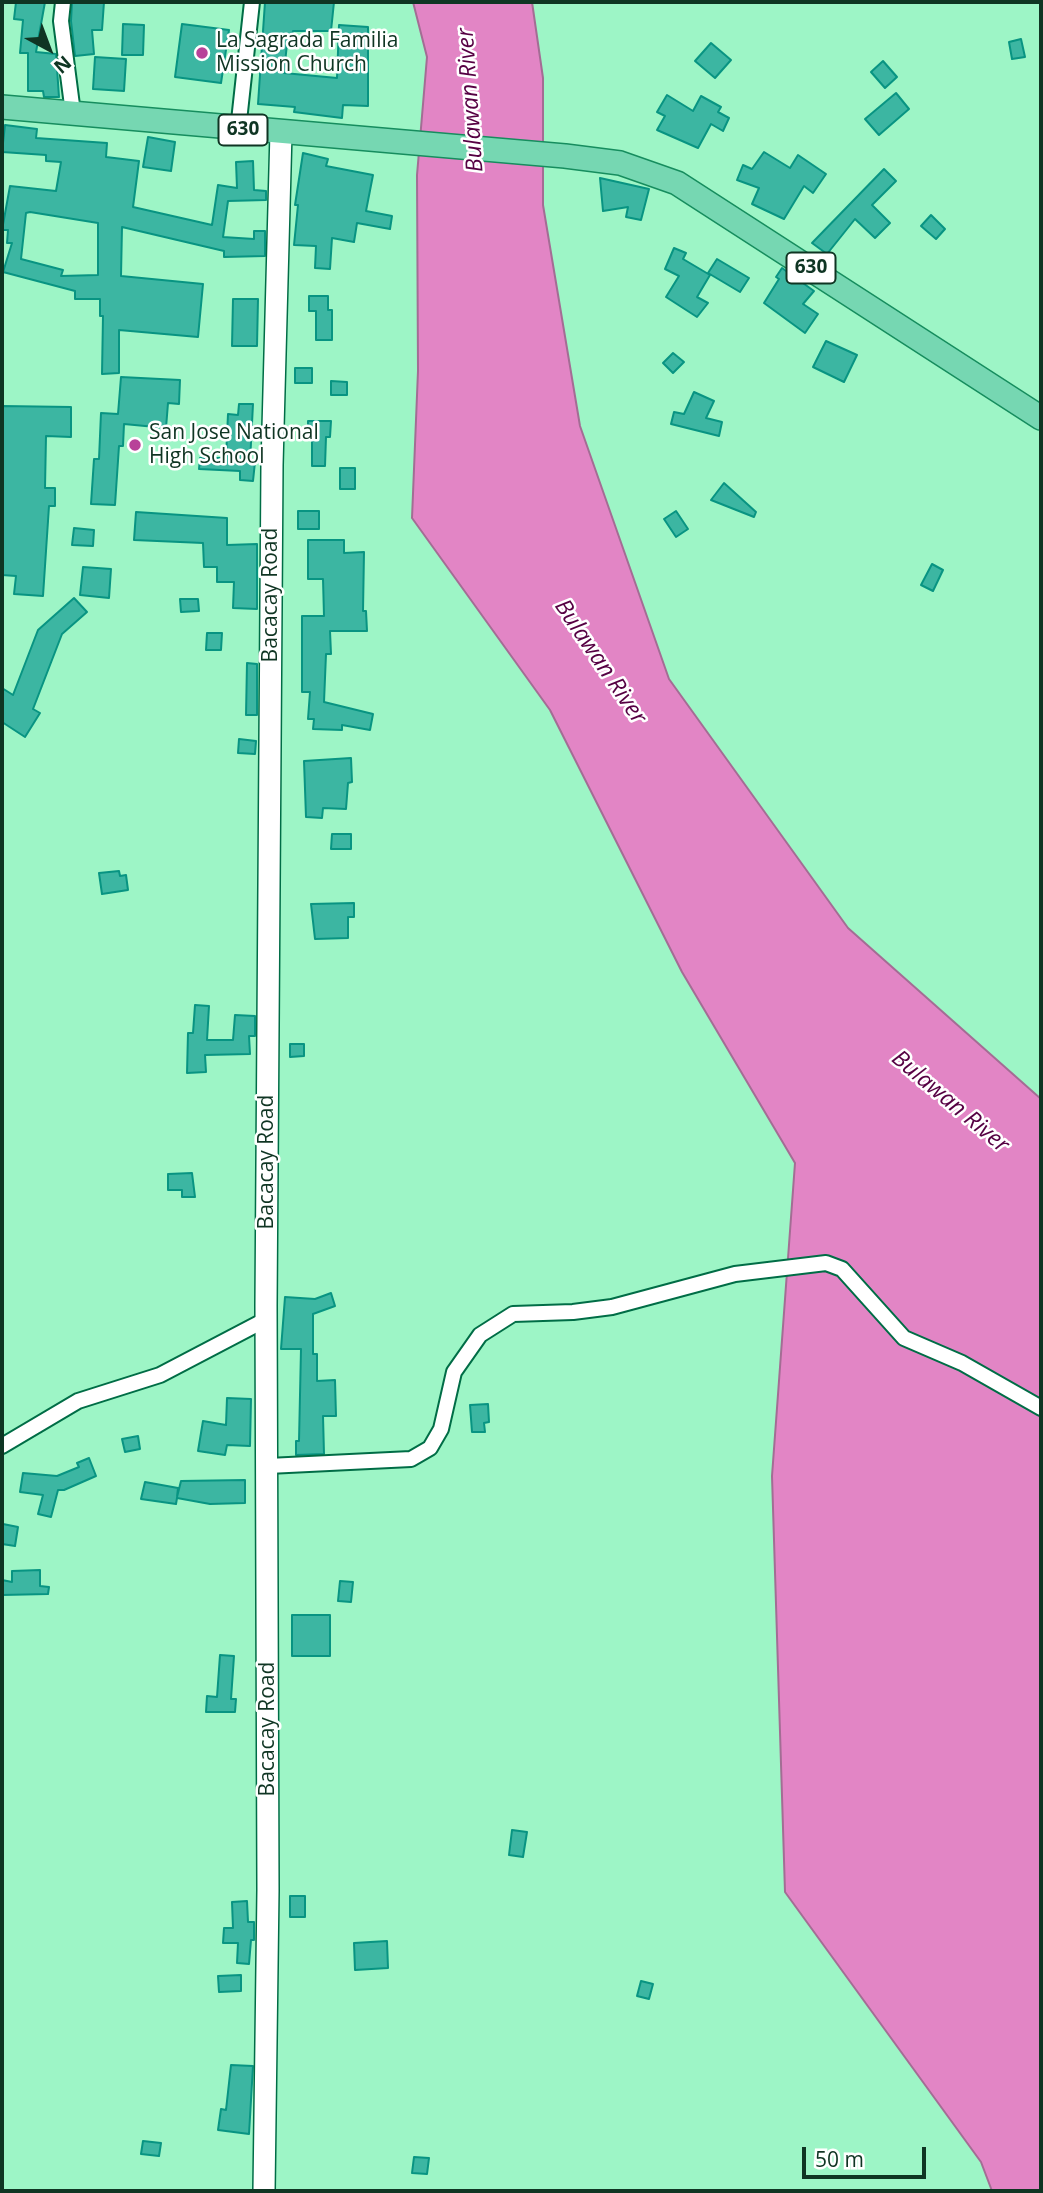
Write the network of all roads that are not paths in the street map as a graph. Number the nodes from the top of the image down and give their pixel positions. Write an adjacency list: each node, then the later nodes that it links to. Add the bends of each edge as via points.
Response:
1 (63, 2): 4 (street, via 61,21)
2 (252, 2): 5 (street)
3 (2, 107): 4 (main road, 630)
4 (73, 113): 5 (main road, 630)
5 (238, 130): 6 (main road, 630)
6 (281, 132): 7 (main road, 630, via 620,163 677,183); 8 (main road, Bacacay Road, via 272,493)
7 (1041, 418)
8 (267, 1319): 10 (street, via 160,1376 78,1401); 11 (main road, Bacacay Road)
9 (1041, 1408): 11 (street, via 962,1363 904,1338 842,1269 825,1263 735,1274 612,1307 513,1314 480,1335 454,1372 441,1429 430,1448 411,1459)
10 (2, 1446)
11 (268, 1465): 12 (main road, Bacacay Road)
12 (264, 2191)

